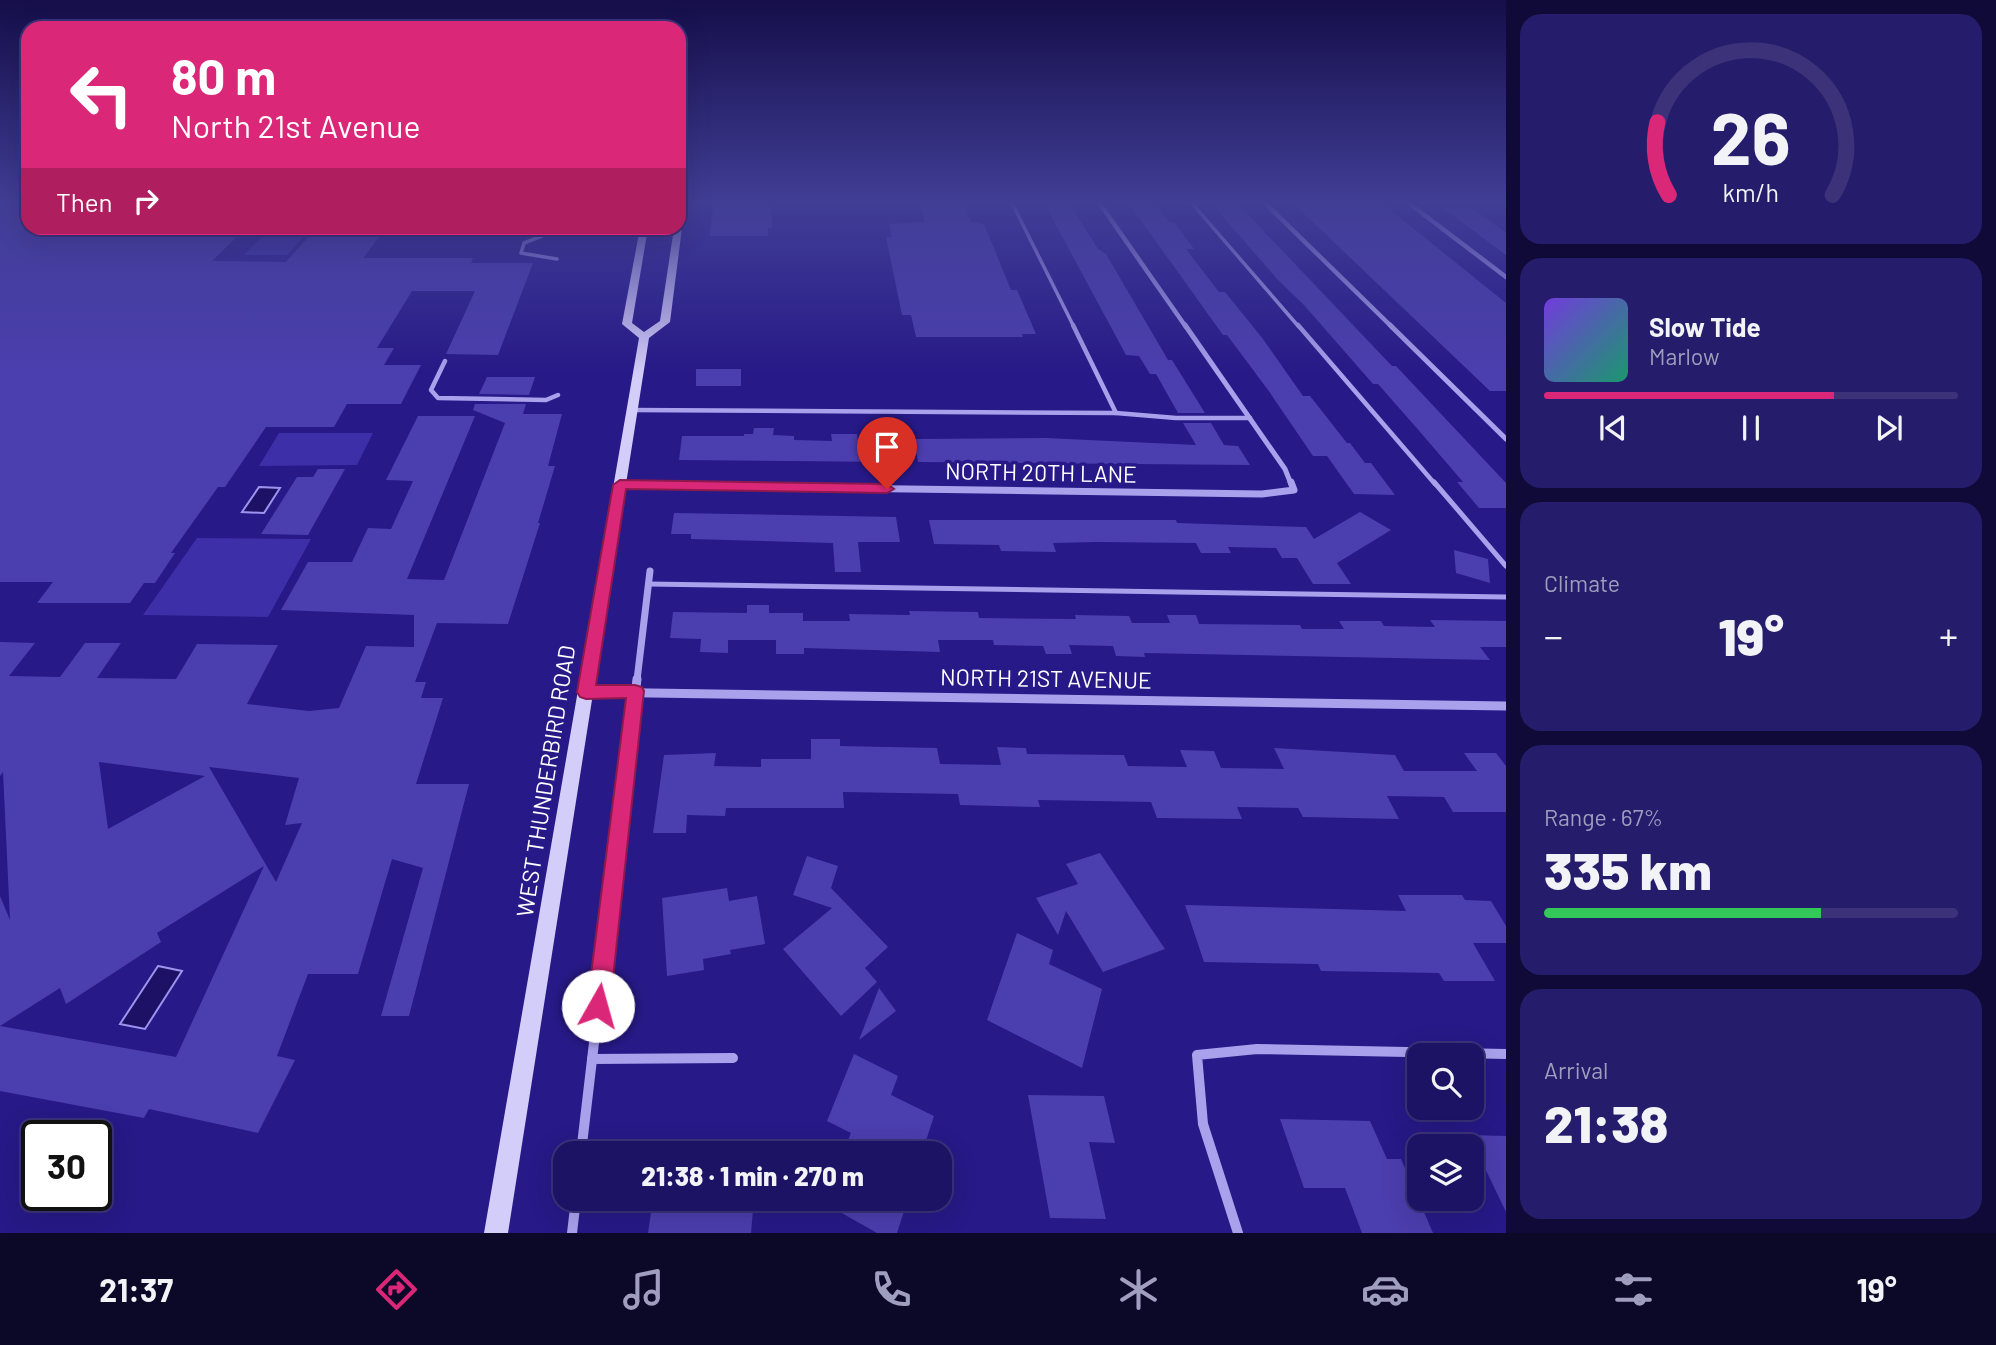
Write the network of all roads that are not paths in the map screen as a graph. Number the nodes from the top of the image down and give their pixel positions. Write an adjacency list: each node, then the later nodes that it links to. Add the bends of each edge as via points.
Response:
1 (639, 259): 9 (main road, via 627,324)
2 (674, 259): 9 (main road, via 665,322)
3 (1039, 259): 13 (lane)
4 (1138, 259): 14 (street)
5 (1240, 259): 17 (lane)
6 (1322, 259): 15 (street)
7 (1482, 259): 8 (street)
8 (1506, 277)
9 (644, 337): 12 (main road, WEST THUNDERBIRD ROAD)
10 (444, 361): 11 (lane, via 431,390 438,398 546,400)
11 (558, 395)
12 (632, 410): 13 (lane); 16 (main road, WEST THUNDERBIRD ROAD)
13 (1116, 413): 14 (lane)
14 (1250, 418): 16 (street, NORTH 20TH LANE, via 1294,490 1262,494)
15 (1506, 439)
16 (620, 485): 22 (main road, WEST THUNDERBIRD ROAD)
17 (1506, 566)
18 (650, 571): 19 (street)
19 (648, 584): 20 (lane); 21 (street)
20 (1506, 597)
21 (635, 691): 22 (street, NORTH 21ST AVENUE); 23 (street, NORTH 21ST AVENUE); 26 (street)
22 (586, 692): 29 (main road, WEST THUNDERBIRD ROAD)
23 (1506, 706)
24 (1506, 1054): 31 (street, via 1257,1049 1197,1055 1203,1124)
25 (733, 1058): 26 (street)
26 (592, 1059): 27 (street)
27 (582, 1141)
28 (575, 1211): 30 (street)
29 (496, 1233)
30 (572, 1233)
31 (1238, 1233)

